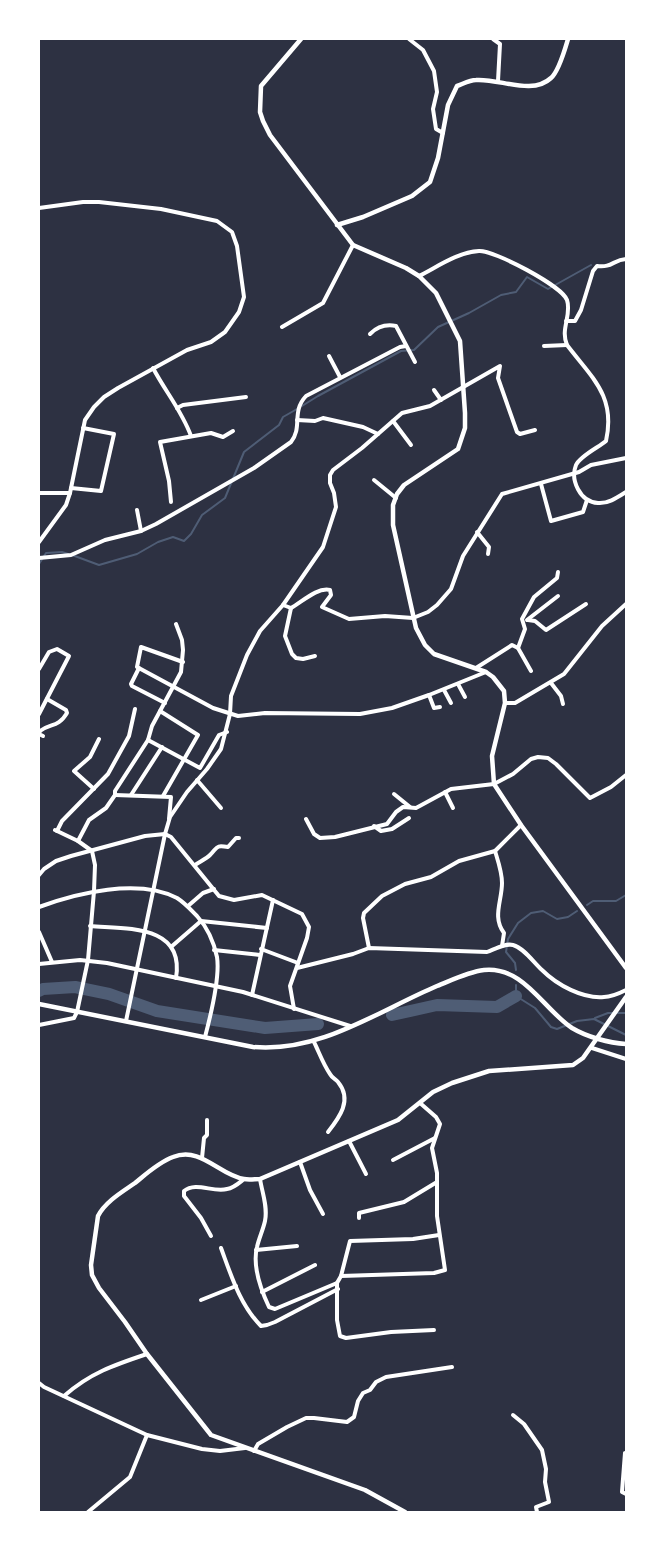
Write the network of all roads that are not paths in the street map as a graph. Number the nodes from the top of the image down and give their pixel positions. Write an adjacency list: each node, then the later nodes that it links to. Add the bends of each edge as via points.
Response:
1 (301, 39): 8 (street, via 261,86 260,112 270,135)
2 (409, 39): 6 (street, via 423,50 434,71 437,92 433,109 436,129)
3 (493, 39): 5 (street, via 500,44)
4 (568, 39): 5 (street, via 553,78 528,86)
5 (498, 81): 6 (street, via 474,80 457,86 448,105)
6 (442, 132): 8 (street, via 430,182 412,196)
7 (39, 208): 20 (street, via 83,202 136,206 217,221 232,232 244,297 239,312 226,332 211,342)
8 (336, 225): 9 (street)
9 (353, 246): 11 (street); 13 (street, via 323,303)
10 (626, 259): 12 (street, via 607,267 598,266 593,271 581,310 574,321)
11 (419, 276): 12 (street, via 467,253 490,253 561,290 569,307); 22 (street, via 436,293 454,325 460,341)
12 (566, 321): 15 (street, via 564,338)
13 (282, 327)
14 (370, 334): 16 (street, via 384,326 396,326)
15 (567, 345): 17 (street); 42 (street, via 601,391 610,424 606,441 576,465 575,484)
16 (406, 346): 19 (street); 21 (street)
17 (544, 346)
18 (329, 356): 21 (street)
19 (415, 362)
20 (152, 368): 26 (street); 29 (street, via 104,397 85,420)
21 (340, 377): 27 (street, via 306,396 298,408)
22 (464, 388): 25 (street); 30 (street, via 500,366 498,378 517,432); 41 (street, via 465,428 458,449 404,485)
23 (434, 390): 25 (street)
24 (246, 397): 26 (street)
25 (441, 400): 28 (street, via 430,406 408,410)
26 (178, 408): 33 (street)
27 (297, 420): 32 (street, via 323,418); 45 (street, via 295,438 291,442 254,468)
28 (393, 421): 32 (street); 34 (street)
29 (83, 428): 38 (street); 38 (street, via 114,434 101,491)
30 (536, 430)
31 (233, 431): 33 (street, via 223,437 211,434)
32 (378, 434): 54 (street, via 330,475 336,507 328,536)
33 (191, 436): 43 (street, via 160,442)
34 (411, 445)
35 (626, 458): 37 (street, via 591,465)
36 (374, 480): 41 (street)
37 (541, 484): 42 (street, via 551,521 583,512); 46 (street, via 502,494)
38 (71, 491): 40 (street); 47 (street, via 66,505)
39 (626, 492): 42 (street, via 608,502)
40 (39, 493)
41 (396, 498): 56 (street, via 393,525)
42 (587, 500)
43 (172, 502)
44 (137, 510): 45 (street)
45 (140, 531): 49 (street, via 104,540 70,555)
46 (478, 532): 48 (street, via 488,547); 56 (street, via 463,556 451,589 428,612)
47 (39, 542)
48 (488, 554)
49 (39, 558)
50 (558, 572): 58 (street, via 557,578 534,598 522,619)
51 (558, 596): 57 (street)
52 (586, 604): 57 (street, via 546,630 535,621)
53 (626, 604): 68 (street, via 602,626 564,674)
54 (282, 605): 55 (street); 83 (street, via 260,631 241,665 231,696)
55 (291, 608): 56 (street, via 325,589 332,592 322,607 349,619); 61 (street, via 285,636 292,654 303,659)
56 (413, 618): 64 (street, via 425,645 434,654)
57 (528, 620): 58 (street)
58 (523, 623): 60 (street, via 525,629)
59 (176, 624): 62 (street, via 182,640)
60 (518, 648): 64 (street, via 512,645); 66 (street)
61 (315, 656)
62 (183, 662): 63 (street, via 141,647); 70 (street)
63 (139, 668): 70 (street); 76 (street, via 132,686)
64 (476, 668): 67 (street)
65 (39, 669): 74 (street, via 49,652 57,649 69,656)
66 (531, 671)
67 (486, 672): 69 (street); 77 (street, via 504,692)
68 (551, 683): 77 (street, via 515,703); 78 (street)
69 (458, 684): 71 (street); 73 (street)
70 (173, 687): 76 (street); 83 (street)
71 (444, 690): 72 (street); 75 (street)
72 (429, 695): 79 (street, via 434,708); 83 (street, via 392,708 360,714)
73 (465, 697)
74 (47, 699): 82 (street); 85 (street, via 67,713 55,726 43,728 39,734)
75 (451, 702)
76 (165, 703): 81 (street)
77 (505, 703): 92 (street, via 492,756)
78 (563, 704)
79 (440, 707)
80 (135, 709): 93 (street, via 129,736 108,774)
81 (160, 711): 87 (street); 89 (street, via 198,735)
82 (39, 714)
83 (230, 714): 84 (street)
84 (227, 732): 89 (street, via 219,735 200,768); 91 (street, via 221,749)
85 (43, 736)
86 (99, 740): 93 (street, via 90,756 74,771)
87 (148, 740): 88 (street); 96 (street)
88 (162, 747): 89 (street); 97 (street)
89 (185, 760): 98 (street)
90 (626, 775): 92 (street, via 590,798 556,764 548,758 538,757)
91 (197, 780): 100 (street); 106 (street)
92 (494, 784): 94 (street); 107 (street)
93 (94, 789): 111 (street, via 56,830)
94 (445, 792): 101 (street, via 416,808); 103 (street)
95 (394, 794): 101 (street)
96 (115, 795): 97 (street); 111 (street, via 106,808 89,820)
97 (131, 795): 98 (street)
98 (163, 796): 106 (street, via 171,797)
99 (222, 798): 100 (street)
100 (217, 804): 102 (street)
101 (410, 807): 108 (street, via 396,812 387,824)
102 (221, 808)
103 (452, 808)
104 (409, 818): 108 (street, via 392,829 381,831)
105 (306, 820): 108 (street, via 320,838)
106 (169, 821): 109 (street)
107 (521, 825): 113 (street); 137 (street)
108 (374, 826)
109 (165, 834): 112 (street, via 145,836); 114 (street); 118 (street)
110 (239, 838): 114 (street, via 228,847 215,848)
111 (78, 841): 112 (street)
112 (92, 851): 115 (street, via 56,862); 117 (street)
113 (495, 851): 128 (street, via 502,884 498,906 499,926 504,933); 129 (street, via 459,861 431,877 405,884 382,896 364,913)
114 (195, 865): 116 (street)
115 (39, 875)
116 (214, 889): 119 (street, via 219,896 228,899 262,896); 120 (street, via 202,893)
117 (94, 891): 118 (street); 121 (street); 123 (street)
118 (153, 892): 120 (street, via 178,899); 125 (street)
119 (273, 900): 124 (street); 136 (street, via 295,909 307,921 309,933)
120 (188, 906): 122 (street)
121 (39, 907)
122 (201, 921): 124 (street); 127 (street); 131 (street)
123 (90, 926): 125 (street); 133 (street)
124 (267, 928): 130 (street)
125 (145, 930): 127 (street, via 163,938); 138 (street)
126 (39, 932): 134 (street)
127 (170, 946): 139 (street, via 177,963)
128 (502, 946): 129 (street, via 487,952); 141 (street, via 514,945 543,972 575,991 605,997)
129 (370, 948): 136 (street)
130 (262, 949): 132 (street); 136 (street)
131 (214, 950): 132 (street); 140 (street, via 217,958)
132 (260, 955): 142 (street)
133 (88, 960): 134 (street); 138 (street); 146 (street)
134 (52, 962): 135 (street)
135 (39, 964)
136 (297, 965): 145 (street, via 290,986)
137 (626, 968)
138 (137, 970): 139 (street); 147 (street)
139 (176, 978): 140 (street)
140 (215, 986): 142 (street); 150 (street)
141 (626, 990)
142 (252, 995): 145 (street)
143 (626, 997): 153 (street)
144 (39, 1004): 146 (street)
145 (294, 1008): 149 (street)
146 (78, 1012): 147 (street); 148 (street, via 74,1018)
147 (126, 1021): 150 (street)
148 (39, 1024)
149 (350, 1026): 151 (street); 152 (street, via 461,977 484,970 500,971 526,984 570,1027 584,1034)
150 (205, 1037): 151 (street, via 272,1049)
151 (314, 1042): 157 (street, via 330,1076 339,1082 343,1090 343,1111)
152 (626, 1044)
153 (592, 1047): 154 (street); 155 (street, via 573,1065 489,1071 432,1092)
154 (626, 1059)
155 (420, 1103): 158 (street, via 439,1120); 159 (street, via 398,1120)
156 (207, 1120): 160 (street)
157 (328, 1132)
158 (435, 1138): 161 (street); 166 (street, via 432,1148)
159 (349, 1141): 162 (street); 163 (street)
160 (202, 1158): 165 (street); 184 (street, via 184,1154 173,1157 118,1195 98,1216 92,1248 92,1275)
161 (393, 1160)
162 (300, 1162): 164 (street); 167 (street)
163 (366, 1174)
164 (260, 1178): 165 (street); 173 (street, via 266,1208)
165 (244, 1179): 169 (street, via 228,1189 189,1187 184,1191 184,1196)
166 (437, 1182): 168 (street, via 404,1202 359,1213); 170 (street)
167 (323, 1214)
168 (359, 1218)
169 (211, 1236)
170 (439, 1236): 175 (street, via 350,1241); 175 (street, via 445,1270)
171 (297, 1246): 173 (street)
172 (221, 1248): 177 (street)
173 (256, 1250): 179 (street)
174 (315, 1265): 179 (street)
175 (341, 1276): 176 (street)
176 (337, 1283): 178 (street); 179 (street, via 275,1309 269,1307)
177 (236, 1286): 178 (street, via 261,1326); 180 (street)
178 (338, 1289): 183 (street, via 340,1336)
179 (262, 1292)
180 (206, 1298): 181 (street); 182 (street)
181 (201, 1300)
182 (209, 1304)
183 (434, 1330)
184 (147, 1354): 187 (street, via 91,1375); 190 (street, via 211,1435)
185 (452, 1367): 191 (street, via 386,1377 363,1393 354,1417 347,1422 306,1418 258,1444)
186 (39, 1383): 187 (street)
187 (64, 1396): 189 (street)
188 (513, 1415): 196 (street, via 524,1424 542,1450 549,1502 536,1507)
189 (147, 1435): 190 (street, via 202,1449); 194 (street, via 130,1477)
190 (245, 1448): 191 (street)
191 (254, 1451): 195 (street, via 365,1490)
192 (626, 1454): 193 (street, via 622,1492)
193 (626, 1494)
194 (88, 1512)
195 (405, 1512)
196 (537, 1512)

